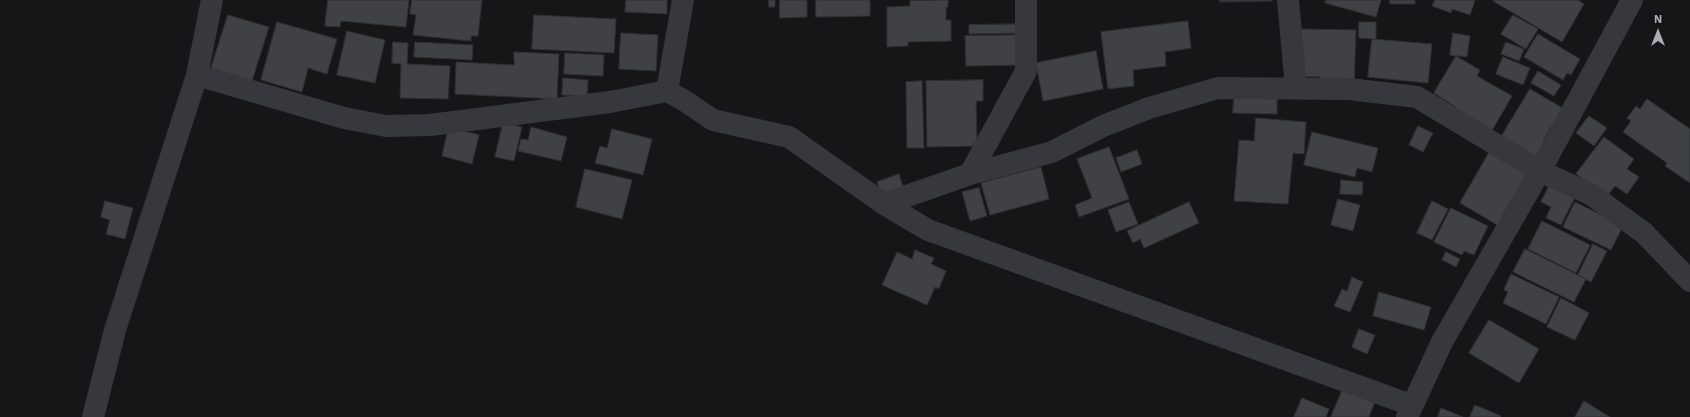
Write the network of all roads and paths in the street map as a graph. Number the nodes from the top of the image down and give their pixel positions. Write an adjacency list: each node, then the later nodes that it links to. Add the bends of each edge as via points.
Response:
1 (212, 0): 6 (street)
2 (683, 0): 8 (street)
3 (1026, 0): 10 (street, via 1026,71)
4 (1288, 0): 7 (street)
5 (1632, 0): 9 (street)
6 (196, 75): 8 (street, via 344,118 386,126 430,125 610,102); 14 (street, via 115,330)
7 (1296, 88): 9 (street, via 1349,89 1417,97); 10 (street, via 1218,88 1149,108 1104,126 1052,152)
8 (667, 91): 11 (street, via 713,120 789,137)
9 (1540, 172): 12 (street, via 1592,195 1644,233); 13 (street, via 1442,342)
10 (970, 174): 11 (street)
11 (884, 204): 13 (street, via 928,230)
12 (1690, 281)
13 (1409, 411)
14 (93, 417)

